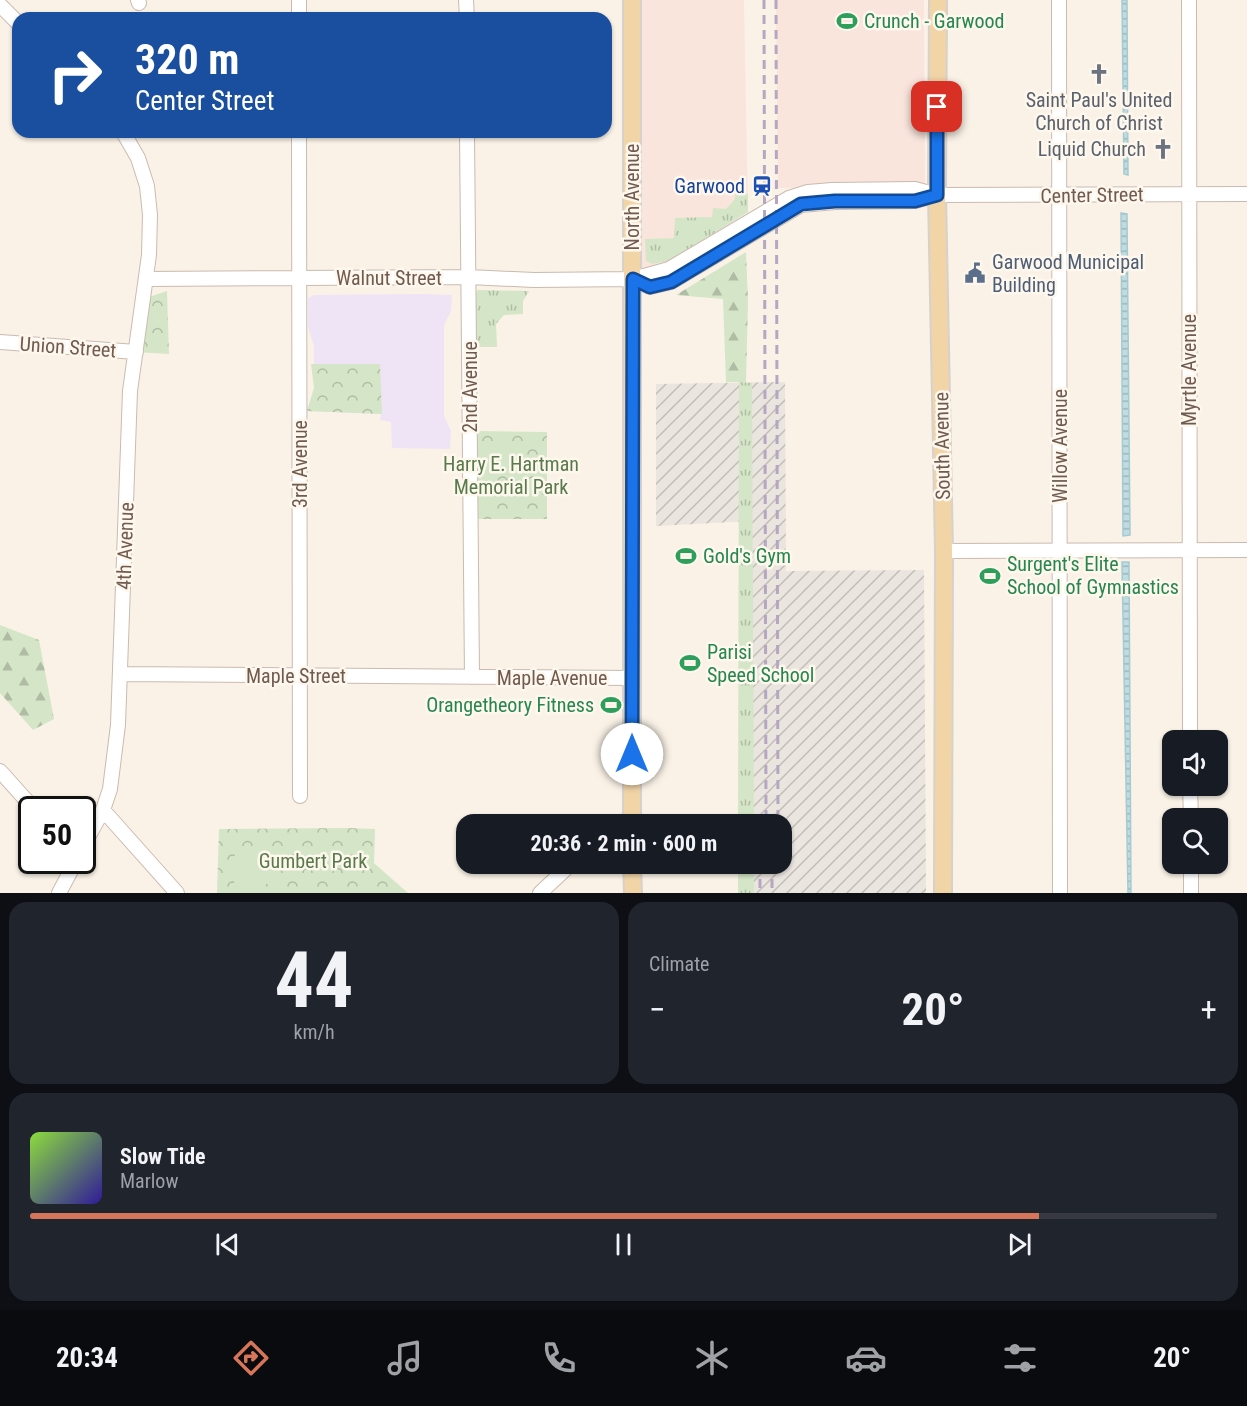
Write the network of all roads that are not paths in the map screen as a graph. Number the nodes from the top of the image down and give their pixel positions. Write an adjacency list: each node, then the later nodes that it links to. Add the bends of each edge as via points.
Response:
1 (632, 0): 17 (main road, North Avenue)
2 (938, 0): 12 (main road, South Avenue)
3 (1059, 0): 13 (street, Willow Avenue)
4 (1189, 0): 10 (street, Myrtle Avenue)
5 (0, 5): 6 (street)
6 (12, 17)
7 (127, 138): 16 (street, 4th Avenue, via 147,186 150,215)
8 (299, 138): 15 (street, 3rd Avenue)
9 (468, 138): 14 (street, 2nd Avenue)
10 (1190, 193): 11 (street, Center Street); 13 (street, Center Street); 21 (street, Myrtle Avenue)
11 (1247, 194)
12 (937, 195): 13 (street, Center Street); 17 (street, Center Street, via 915,201 801,204 671,282 650,287); 23 (main road, South Avenue)
13 (1060, 195): 20 (street, Willow Avenue)
14 (469, 277): 15 (street, Walnut Street); 17 (street, Walnut Street); 26 (street, 2nd Avenue)
15 (300, 278): 16 (street, Walnut Street); 25 (street, 3rd Avenue)
16 (146, 279): 19 (street, 4th Avenue)
17 (633, 279): 27 (main road, North Avenue)
18 (0, 342): 19 (street, Union Street)
19 (136, 352): 24 (street, 4th Avenue, via 130,391)
20 (1060, 550): 21 (street); 23 (street); 44 (street, Willow Avenue)
21 (1189, 550): 22 (street); 28 (street, Myrtle Avenue)
22 (1247, 550)
23 (944, 551): 43 (main road, South Avenue)
24 (120, 674): 25 (street, Maple Street); 32 (street, 4th Avenue, via 118,725 110,789)
25 (300, 676): 26 (street, Maple Street); 31 (street, 3rd Avenue)
26 (472, 677): 27 (street, Maple Avenue)
27 (632, 678): 33 (main road, North Avenue)
28 (1190, 730)
29 (0, 771): 30 (street)
30 (22, 796)
31 (300, 796)
32 (103, 810): 34 (street, 4th Avenue); 40 (street)
33 (632, 814)
34 (96, 823)
35 (69, 874): 39 (street)
36 (560, 874): 41 (street)
37 (632, 874): 42 (main road)
38 (1191, 874): 45 (street)
39 (59, 893)
40 (177, 893)
41 (540, 893)
42 (633, 893)
43 (943, 893)
44 (1060, 893)
45 (1191, 893)

